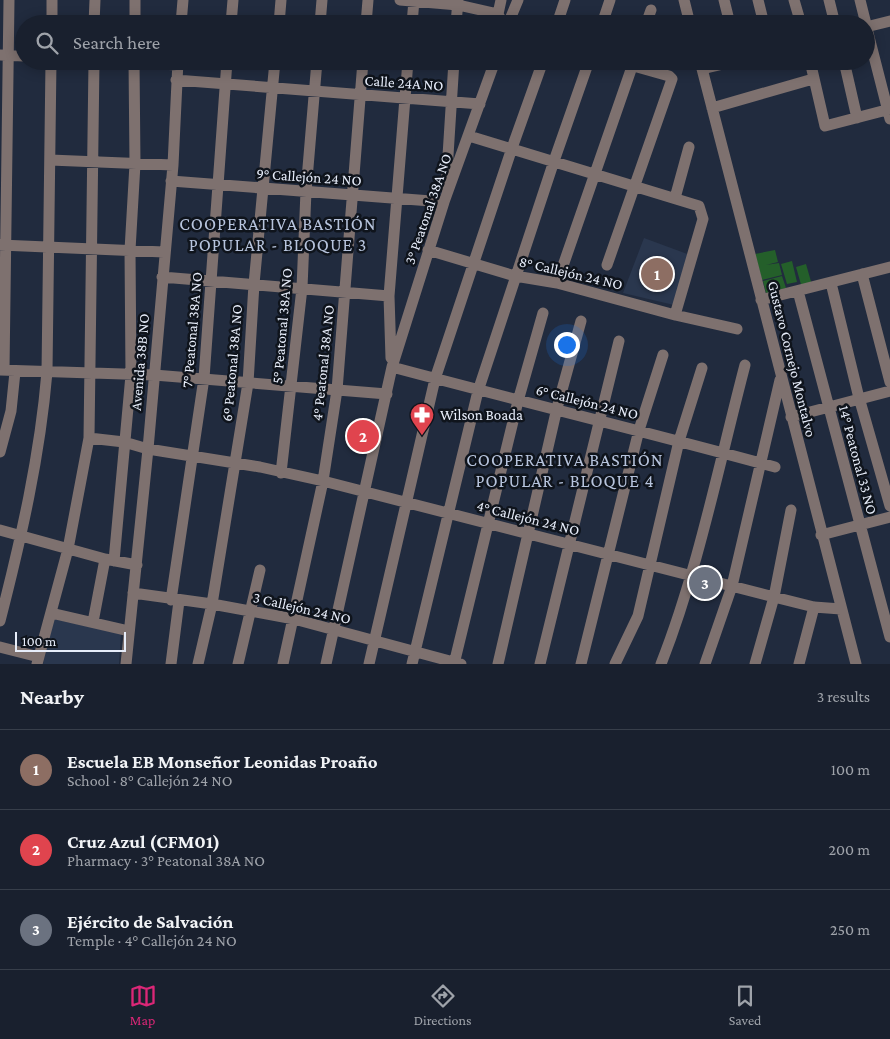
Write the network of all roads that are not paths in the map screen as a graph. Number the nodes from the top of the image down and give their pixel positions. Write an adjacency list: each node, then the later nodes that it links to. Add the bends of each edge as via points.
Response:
1 (9, 0): 48 (street)
2 (52, 0): 24 (street)
3 (95, 0): 25 (street)
4 (135, 0): 26 (street)
5 (183, 0): 27 (street)
6 (233, 0): 28 (street)
7 (281, 0): 29 (street)
8 (322, 0): 30 (street)
9 (368, 0): 31 (street)
10 (400, 0): 21 (street)
11 (501, 0): 35 (street)
12 (518, 0): 36 (street)
13 (565, 0): 37 (street)
14 (610, 0): 38 (street)
15 (684, 0): 40 (street)
16 (724, 0): 41 (street)
17 (758, 0): 42 (street)
18 (794, 0): 43 (street)
19 (829, 0): 44 (street)
20 (860, 0): 45 (street)
21 (414, 1): 22 (street); 32 (street)
22 (458, 2): 33 (street); 34 (street)
23 (651, 10): 39 (street)
24 (52, 15)
25 (94, 15)
26 (135, 15)
27 (182, 15)
28 (232, 15)
29 (280, 15)
30 (321, 15)
31 (367, 15)
32 (413, 15)
33 (457, 15)
34 (491, 15)
35 (501, 15)
36 (512, 15)
37 (560, 15)
38 (605, 15)
39 (649, 15)
40 (688, 15)
41 (728, 15)
42 (762, 15)
43 (798, 15)
44 (833, 15)
45 (863, 15)
46 (890, 21): 47 (street)
47 (875, 24)
48 (4, 55): 98 (street)
49 (875, 60): 78 (street)
50 (51, 70): 83 (street)
51 (94, 70): 84 (street)
52 (134, 70): 86 (street)
53 (177, 70): 69 (street, Avenida 38B NO)
54 (226, 70): 70 (street, 7° Peatonal 38A NO)
55 (274, 70): 71 (street, 6º Peatonal 38A NO)
56 (316, 70): 72 (street, 5° Peatonal 38A NO)
57 (362, 70): 73 (street, 4° Peatonal 38A NO)
58 (407, 70): 74 (street, 3° Peatonal 38A NO)
59 (454, 70): 75 (street)
60 (492, 70): 76 (street, 3° Peatonal 38A NO)
61 (541, 70): 82 (street)
62 (586, 70): 85 (street)
63 (631, 70): 88 (street)
64 (652, 70): 91 (street, via 672,77)
65 (702, 70): 77 (street, Gustavo Cornejo Montalvo)
66 (812, 70): 68 (street)
67 (846, 70): 79 (street)
68 (813, 79): 77 (street); 79 (street, via 824,124 828,126)
69 (176, 80): 70 (street, Calle 24A NO); 87 (street, Avenida 38B NO)
70 (225, 84): 71 (street, Calle 24A NO); 90 (street, 7° Peatonal 38A NO)
71 (273, 88): 72 (street, Calle 24A NO); 92 (street, 6º Peatonal 38A NO)
72 (314, 91): 73 (street, Calle 24A NO); 93 (street, 5° Peatonal 38A NO)
73 (360, 95): 74 (street, Calle 24A NO); 94 (street, 4° Peatonal 38A NO)
74 (405, 98): 75 (street, Calle 24A NO); 95 (street, 3° Peatonal 38A NO)
75 (452, 102): 76 (street, Calle 24A NO); 97 (street)
76 (480, 104): 80 (street, 3° Peatonal 38A NO)
77 (712, 108): 118 (street, Gustavo Cornejo Montalvo)
78 (889, 112): 79 (street)
79 (857, 118)
80 (470, 136): 82 (street); 97 (street, 3° Peatonal 38A NO)
81 (689, 146): 96 (street)
82 (512, 148): 85 (street); 104 (street)
83 (50, 160): 84 (street); 99 (street)
84 (92, 161): 86 (street); 100 (street)
85 (554, 161): 88 (street); 108 (street)
86 (135, 164): 87 (street); 101 (street)
87 (173, 165): 89 (street, Avenida 38B NO)
88 (595, 173): 91 (street); 112 (street)
89 (171, 182): 90 (street, 9° Callejón 24 NO); 103 (street, Avenida 38B NO)
90 (216, 185): 92 (street, 9° Callejón 24 NO); 110 (street, 7° Peatonal 38A NO)
91 (634, 185): 96 (street); 105 (street)
92 (264, 188): 93 (street, 9° Callejón 24 NO); 113 (street, 6º Peatonal 38A NO)
93 (306, 192): 94 (street, 9° Callejón 24 NO); 114 (street, 5° Peatonal 38A NO)
94 (351, 195): 95 (street, 9° Callejón 24 NO); 116 (street, 4° Peatonal 38A NO)
95 (396, 198): 97 (street, 9° Callejón 24 NO); 117 (street, 3° Peatonal 38A NO)
96 (675, 198): 120 (street, via 699,206 703,219)
97 (445, 200): 102 (street, 3° Peatonal 38A NO)
98 (3, 245): 99 (street); 128 (street)
99 (48, 248): 100 (street); 129 (street)
100 (90, 248): 101 (street); 130 (street)
101 (130, 250): 103 (street); 132 (street)
102 (428, 250): 104 (street, 8° Callejón 24 NO); 126 (street, 3° Peatonal 38A NO)
103 (164, 252): 109 (street, Avenida 38B NO)
104 (474, 263): 108 (street, 8° Callejón 24 NO); 135 (street)
105 (607, 266)
106 (890, 267): 107 (street)
107 (862, 274): 111 (street); 136 (street)
108 (515, 276): 112 (street, 8° Callejón 24 NO); 140 (street)
109 (162, 277): 110 (street); 131 (street, Avenida 38B NO)
110 (212, 280): 113 (street); 134 (street, 7° Peatonal 38A NO)
111 (831, 282): 115 (street); 143 (street)
112 (556, 283): 120 (street, 8° Callejón 24 NO)
113 (254, 284): 114 (street); 137 (street, 6º Peatonal 38A NO)
114 (302, 288): 116 (street); 138 (street, 5° Peatonal 38A NO)
115 (798, 291): 118 (street); 146 (street, 14° Peatonal 33 NO)
116 (345, 293): 117 (street); 139 (street, 4° Peatonal 38A NO)
117 (389, 296): 126 (street, 3° Peatonal 38A NO)
118 (761, 300): 133 (street, Gustavo Cornejo Montalvo)
119 (543, 313): 144 (street)
120 (675, 315): 122 (street, 8° Callejón 24 NO)
121 (582, 321): 145 (street)
122 (737, 329)
123 (619, 341): 148 (street)
124 (663, 355): 149 (street)
125 (745, 365): 155 (street)
126 (392, 367): 135 (street, 6° Callejón 24 NO); 142 (street, 3° Peatonal 38A NO)
127 (702, 368): 151 (street)
128 (6, 371): 129 (street); 154 (street, via 10,411)
129 (47, 372): 130 (street); 173 (street, via 43,419)
130 (88, 374): 132 (street); 150 (street)
131 (154, 375): 132 (street); 134 (street); 153 (street, Avenida 38B NO)
132 (131, 376): 152 (street)
133 (780, 376): 147 (street, Gustavo Cornejo Montalvo); 157 (street)
134 (204, 378): 137 (street); 156 (street, 7° Peatonal 38A NO)
135 (435, 379): 140 (street, 6° Callejón 24 NO); 163 (street)
136 (890, 382)
137 (248, 383): 138 (street); 158 (street, 6º Peatonal 38A NO)
138 (292, 386): 139 (street); 160 (street, 5° Peatonal 38A NO)
139 (337, 390): 142 (street); 161 (street, 4° Peatonal 38A NO)
140 (478, 391): 144 (street, 6° Callejón 24 NO); 166 (street)
141 (890, 392): 143 (street)
142 (387, 394): 162 (street, 3° Peatonal 38A NO)
143 (860, 399): 146 (street); 164 (street)
144 (518, 402): 145 (street, 6° Callejón 24 NO); 168 (street)
145 (557, 408): 148 (street, 6° Callejón 24 NO); 171 (street)
146 (829, 408): 147 (street); 169 (street, 14° Peatonal 33 NO)
147 (791, 417): 172 (street, Gustavo Cornejo Montalvo)
148 (598, 419): 149 (street, 6° Callejón 24 NO); 174 (street)
149 (639, 430): 151 (street, 6° Callejón 24 NO); 176 (street)
150 (89, 438): 152 (street, 4° Callejón 24 NO); 175 (street)
151 (679, 441): 155 (street, 6° Callejón 24 NO); 179 (street)
152 (124, 442): 153 (street, 4° Callejón 24 NO); 177 (street)
153 (148, 449): 156 (street, 4° Callejón 24 NO); 178 (street, Avenida 38B NO)
154 (0, 452)
155 (722, 452): 157 (street, 6° Callejón 24 NO); 181 (street)
156 (192, 456): 158 (street, 4° Callejón 24 NO); 185 (street, 7° Peatonal 38A NO)
157 (762, 463): 159 (street, 6° Callejón 24 NO); 182 (street)
158 (236, 464): 160 (street, 4° Callejón 24 NO); 186 (street, 6º Peatonal 38A NO)
159 (775, 467)
160 (281, 472): 161 (street, 4° Callejón 24 NO)
161 (323, 480): 162 (street, 4° Callejón 24 NO); 191 (street, 4° Peatonal 38A NO)
162 (365, 491): 163 (street, 4° Callejón 24 NO); 194 (street, 3° Peatonal 38A NO)
163 (406, 502): 166 (street, 4° Callejón 24 NO); 197 (street)
164 (890, 506)
165 (791, 510): 184 (street)
166 (447, 512): 168 (street, 4° Callejón 24 NO); 199 (street)
167 (890, 517): 169 (street)
168 (489, 524): 171 (street, 4° Callejón 24 NO); 201 (street)
169 (860, 525): 172 (street); 196 (street, 14° Peatonal 33 NO)
170 (0, 530): 173 (street)
171 (528, 532): 174 (street, 4° Callejón 24 NO); 209 (street)
172 (821, 535): 188 (street, Gustavo Cornejo Montalvo)
173 (21, 536): 175 (street); 192 (street)
174 (568, 543): 176 (street, 4° Callejón 24 NO); 210 (street)
175 (68, 549): 177 (street); 190 (street)
176 (610, 555): 179 (street, 4° Callejón 24 NO); 211 (street)
177 (110, 560): 178 (street); 193 (street)
178 (137, 564): 183 (street, Avenida 38B NO)
179 (650, 564): 181 (street, 4° Callejón 24 NO); 212 (street, via 638,616)
180 (260, 570): 189 (street)
181 (690, 575): 182 (street, 4° Callejón 24 NO); 213 (street)
182 (732, 586): 184 (street, 4° Callejón 24 NO); 214 (street)
183 (133, 593): 185 (street, 3 Callejón 24 NO); 195 (street, Avenida 38B NO)
184 (774, 597): 187 (street, 4° Callejón 24 NO); 215 (street)
185 (175, 600): 186 (street, 3 Callejón 24 NO); 203 (street, 7° Peatonal 38A NO)
186 (212, 604): 189 (street, 3 Callejón 24 NO); 204 (street, 6º Peatonal 38A NO)
187 (814, 607): 188 (street, 4° Callejón 24 NO); 216 (street)
188 (841, 609): 217 (street, Gustavo Cornejo Montalvo)
189 (250, 611): 191 (street, 3 Callejón 24 NO); 205 (street)
190 (51, 613): 193 (street); 200 (street)
191 (294, 619): 194 (street, 3 Callejón 24 NO); 206 (street, 4° Peatonal 38A NO)
192 (0, 620)
193 (93, 622): 195 (street)
194 (335, 630): 197 (street, 3 Callejón 24 NO); 207 (street, 3° Peatonal 38A NO)
195 (129, 631): 202 (street, Avenida 38B NO)
196 (890, 637)
197 (374, 641): 199 (street, 3 Callejón 24 NO); 208 (street)
198 (0, 647): 200 (street)
199 (413, 658): 201 (street, 3 Callejón 24 NO)
200 (38, 661)
201 (456, 663)
202 (126, 664)
203 (171, 664)
204 (198, 664)
205 (238, 664)
206 (282, 664)
207 (326, 664)
208 (369, 664)
209 (498, 664)
210 (540, 664)
211 (581, 664)
212 (615, 664)
213 (661, 664)
214 (705, 664)
215 (756, 664)
216 (800, 664)
217 (856, 664)

